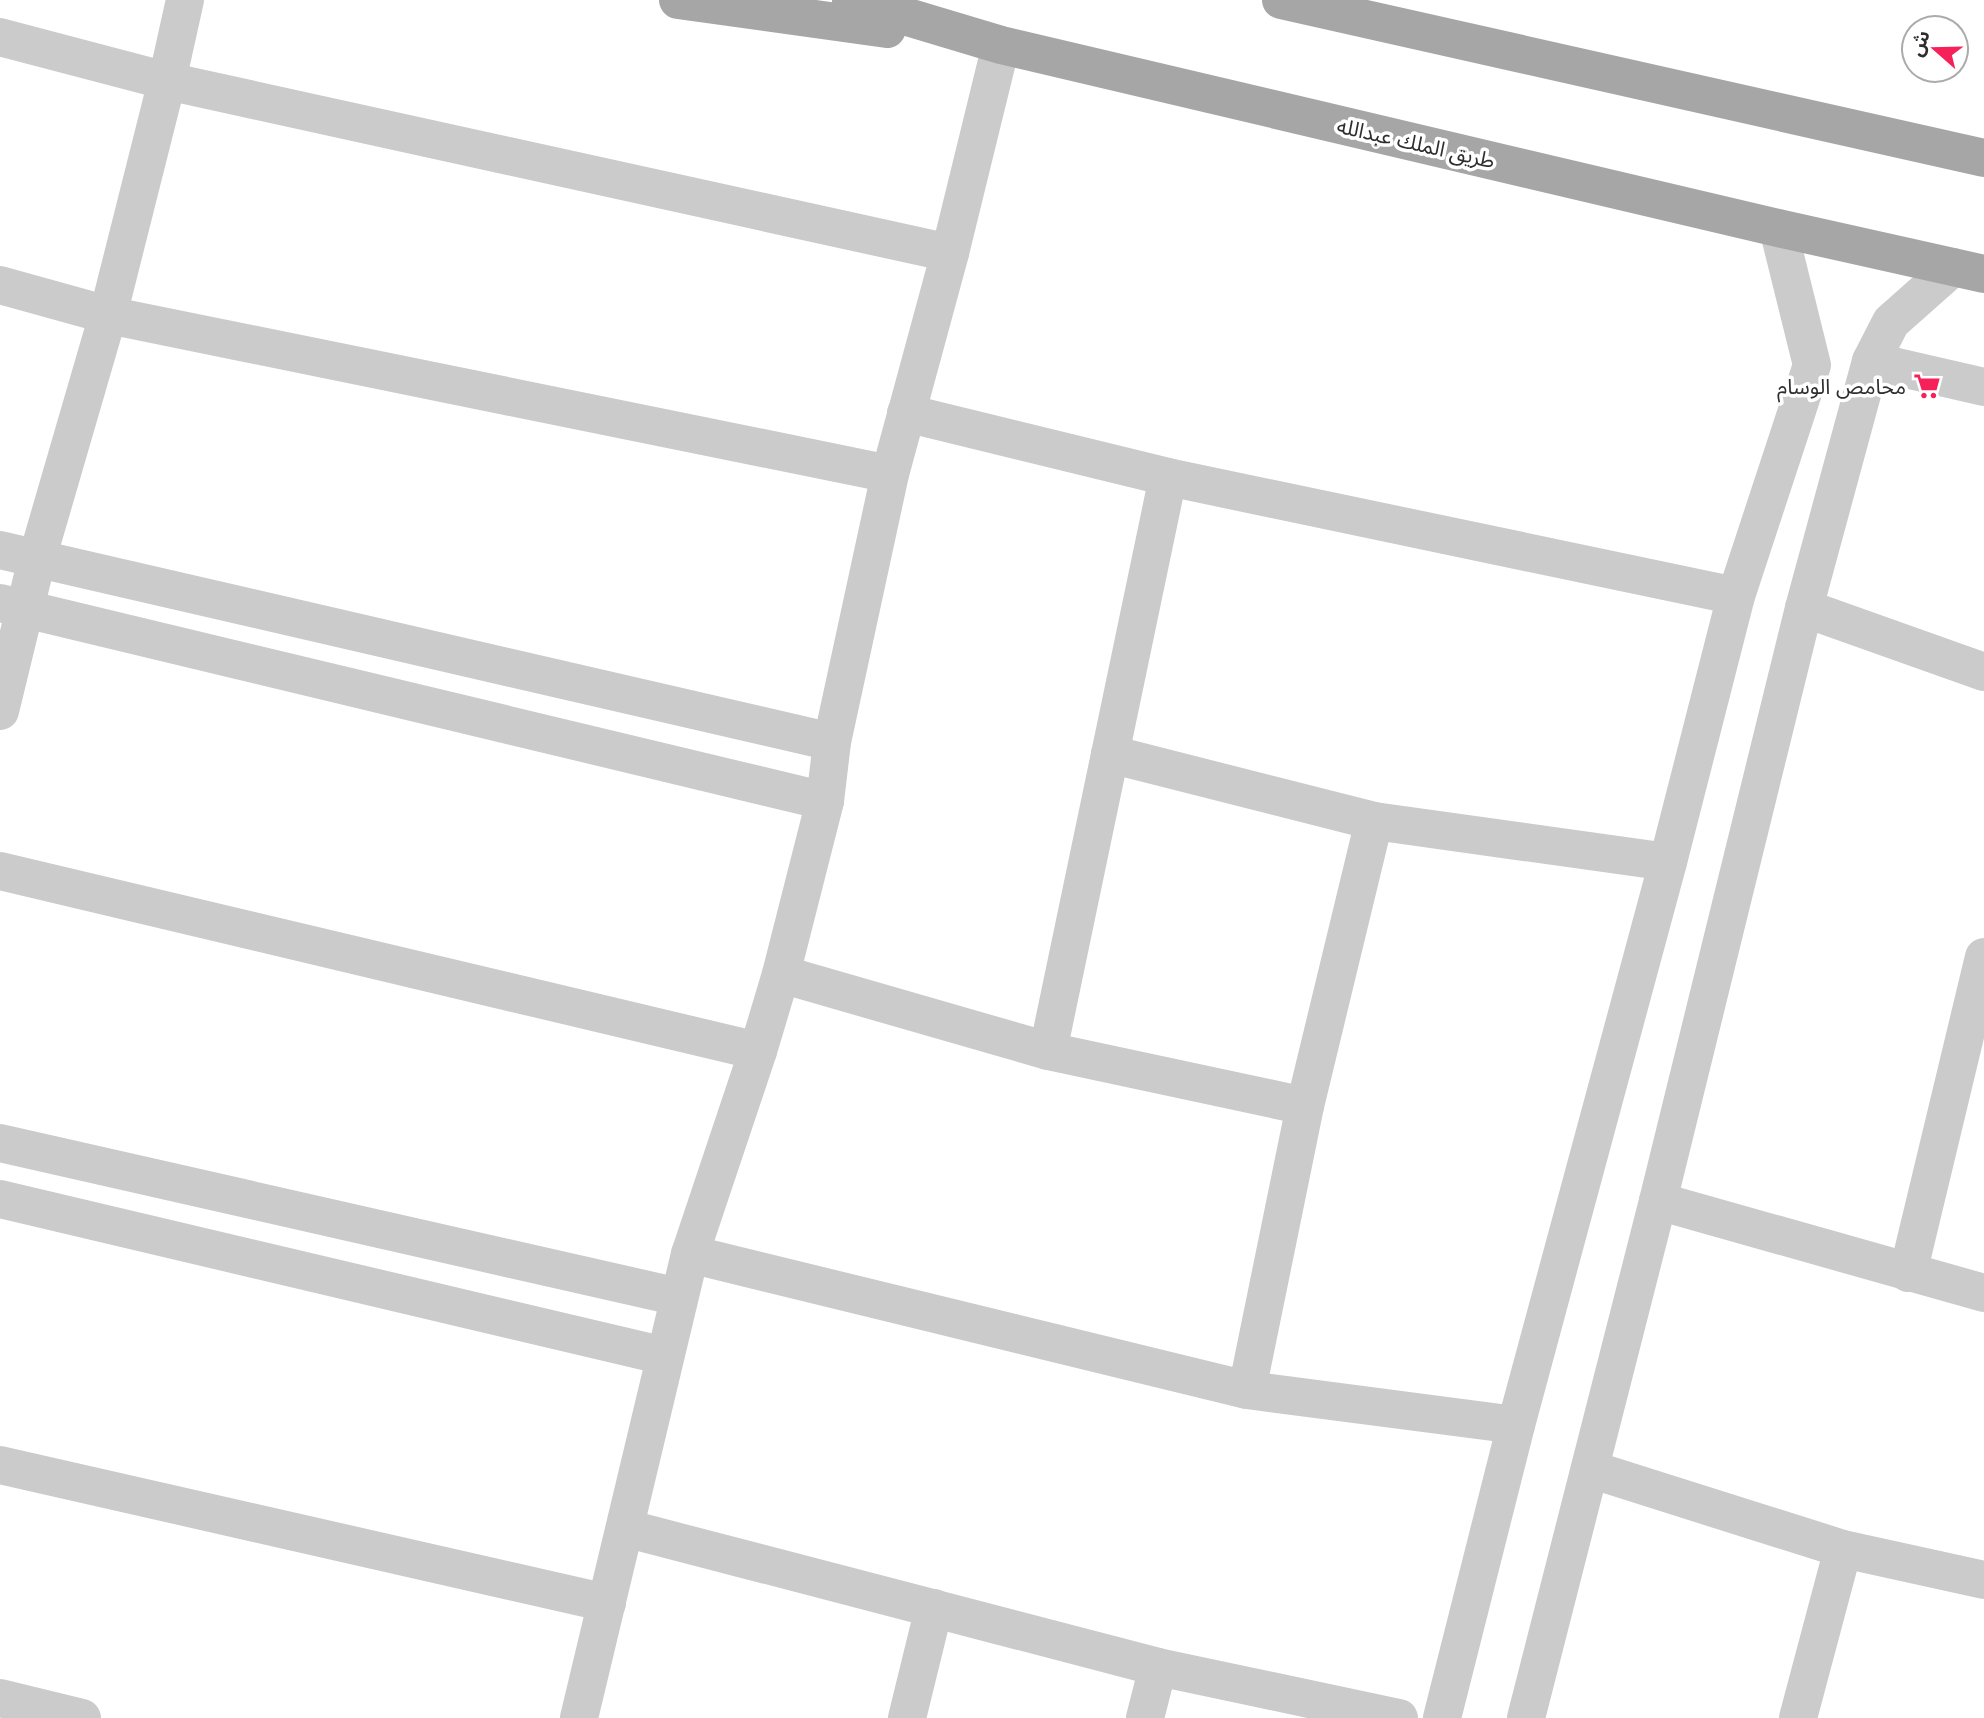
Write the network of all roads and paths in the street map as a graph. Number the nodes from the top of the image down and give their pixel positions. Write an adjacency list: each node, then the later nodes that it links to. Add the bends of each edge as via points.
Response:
1 (184, 0): 7 (street)
2 (678, 0): 6 (main road)
3 (851, 0): 6 (main road, طريق الملك عبدالله)
4 (1281, 0): 8 (main road)
5 (0, 37): 7 (street)
6 (1001, 45): 9 (main road, طريق الملك عبدالله); 10 (street)
7 (167, 81): 10 (street); 13 (street)
8 (1984, 158)
9 (1778, 228): 11 (main road, طريق الملك عبدالله); 21 (street, via 1812,365)
10 (950, 253): 16 (street)
11 (1968, 270): 14 (street, via 1891,322)
12 (0, 285): 13 (street)
13 (108, 315): 17 (street); 20 (street)
14 (1871, 361): 15 (street); 23 (street)
15 (1984, 387)
16 (906, 413): 17 (street); 18 (street)
17 (890, 474): 26 (street)
18 (1168, 477): 21 (street); 27 (street)
19 (0, 550): 20 (street)
20 (37, 559): 22 (street); 26 (street)
21 (1736, 596): 30 (street)
22 (12, 606): 25 (street); 28 (street)
23 (1804, 608): 24 (street); 39 (street)
24 (1984, 672)
25 (0, 710)
26 (832, 741): 28 (street)
27 (1110, 754): 29 (street); 35 (street)
28 (825, 801): 33 (street)
29 (1374, 821): 30 (street); 36 (street)
30 (1668, 862): 46 (street)
31 (0, 871): 34 (street)
32 (1984, 957): 41 (street)
33 (781, 974): 34 (street); 35 (street)
34 (758, 1051): 40 (street)
35 (1048, 1051): 36 (street)
36 (1305, 1106): 45 (street)
37 (0, 1143): 43 (street)
38 (0, 1199): 44 (street)
39 (1658, 1201): 41 (street); 48 (street)
40 (690, 1254): 43 (street); 45 (street)
41 (1908, 1273): 42 (street)
42 (1984, 1293)
43 (679, 1297): 44 (street)
44 (665, 1356): 49 (street)
45 (1247, 1390): 46 (street)
46 (1516, 1425): 61 (street)
47 (0, 1465): 52 (street)
48 (1590, 1469): 50 (street); 62 (street)
49 (625, 1528): 52 (street); 53 (street)
50 (1843, 1549): 51 (street); 63 (street)
51 (1984, 1580)
52 (607, 1603): 57 (street)
53 (934, 1608): 54 (street); 58 (street)
54 (1158, 1667): 59 (street); 60 (street)
55 (0, 1698): 56 (street)
56 (82, 1718)
57 (579, 1718)
58 (906, 1718)
59 (1145, 1718)
60 (1399, 1718)
61 (1442, 1718)
62 (1526, 1718)
63 (1798, 1718)

